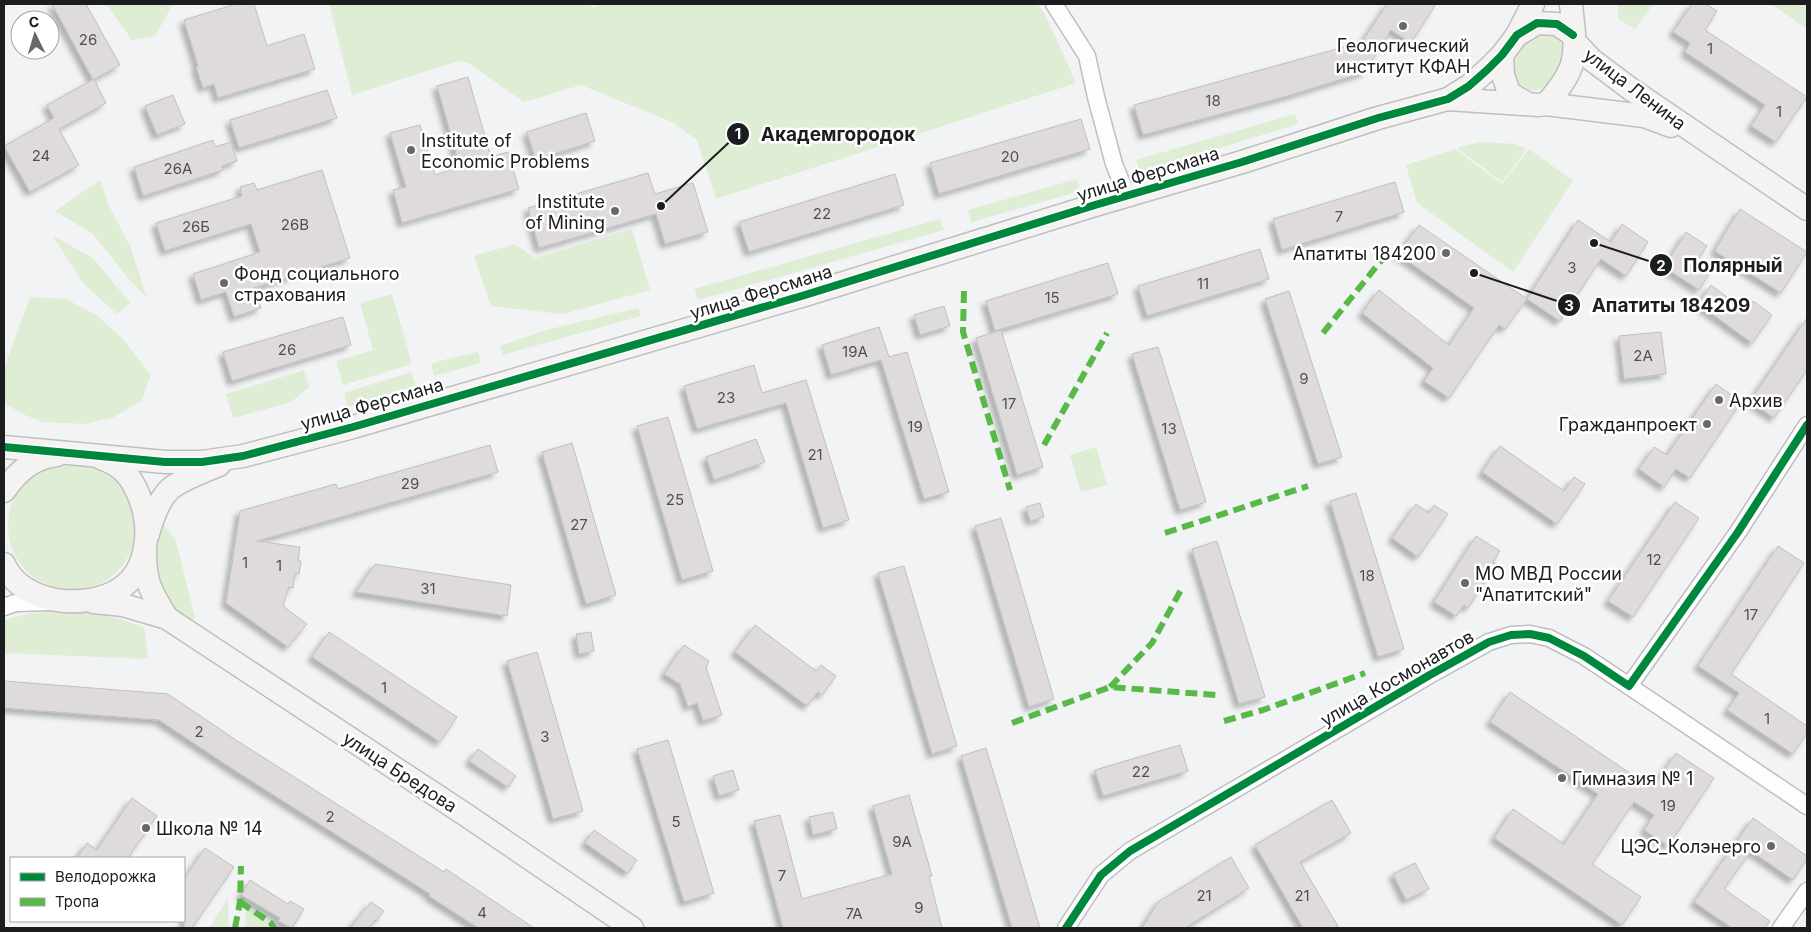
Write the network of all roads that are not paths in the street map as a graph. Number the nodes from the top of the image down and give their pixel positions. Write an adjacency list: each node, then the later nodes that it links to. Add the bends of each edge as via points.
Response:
1 (1054, 4): 10 (street, via 1087,56 1112,154)
2 (1533, 4): 4 (street)
3 (1571, 4): 5 (street)
4 (1517, 35): 5 (street, via 1537,23 1556,24); 6 (street)
5 (1574, 39): 8 (street, via 1575,55 1567,78); 9 (street, улица Ленина, via 1592,60)
6 (1502, 56): 7 (street, улица Ферсмана); 8 (street, via 1503,75 1509,93)
7 (1448, 99): 8 (street, улица Ферсмана); 10 (street, улица Ферсмана)
8 (1537, 104): 9 (street, улица Ленина, via 1644,116)
9 (1696, 135): 11 (street, улица Ленина)
10 (1127, 196): 15 (street, улица Ферсмана, via 787,300)
11 (1807, 209)
12 (1807, 425): 22 (street, via 1738,532)
13 (4, 447): 14 (street, улица Ферсмана)
14 (80, 454): 15 (street, улица Ферсмана, via 165,462 202,462); 16 (street, via 35,461 12,479); 17 (street, via 115,463 127,474 146,514)
15 (243, 456): 17 (street, улица Ферсмана, via 170,489 156,511)
16 (4, 491)
17 (146, 542): 19 (street, улица Ферсмана, via 140,565 122,588 109,595); 21 (street, via 145,571 150,590)
18 (4, 564): 19 (street, via 16,583 29,592 42,598)
19 (72, 601): 20 (street, via 15,603); 21 (street, via 123,605)
20 (4, 607)
21 (167, 618): 25 (street, улица Бредова)
22 (1629, 686): 23 (street, улица Космонавтов); 26 (street, улица Космонавтов, via 1584,656 1549,638 1511,635 1489,642 1130,851 1101,875)
23 (1807, 806)
24 (1807, 891): 27 (street)
25 (632, 928)
26 (1066, 928)
27 (1782, 928)

